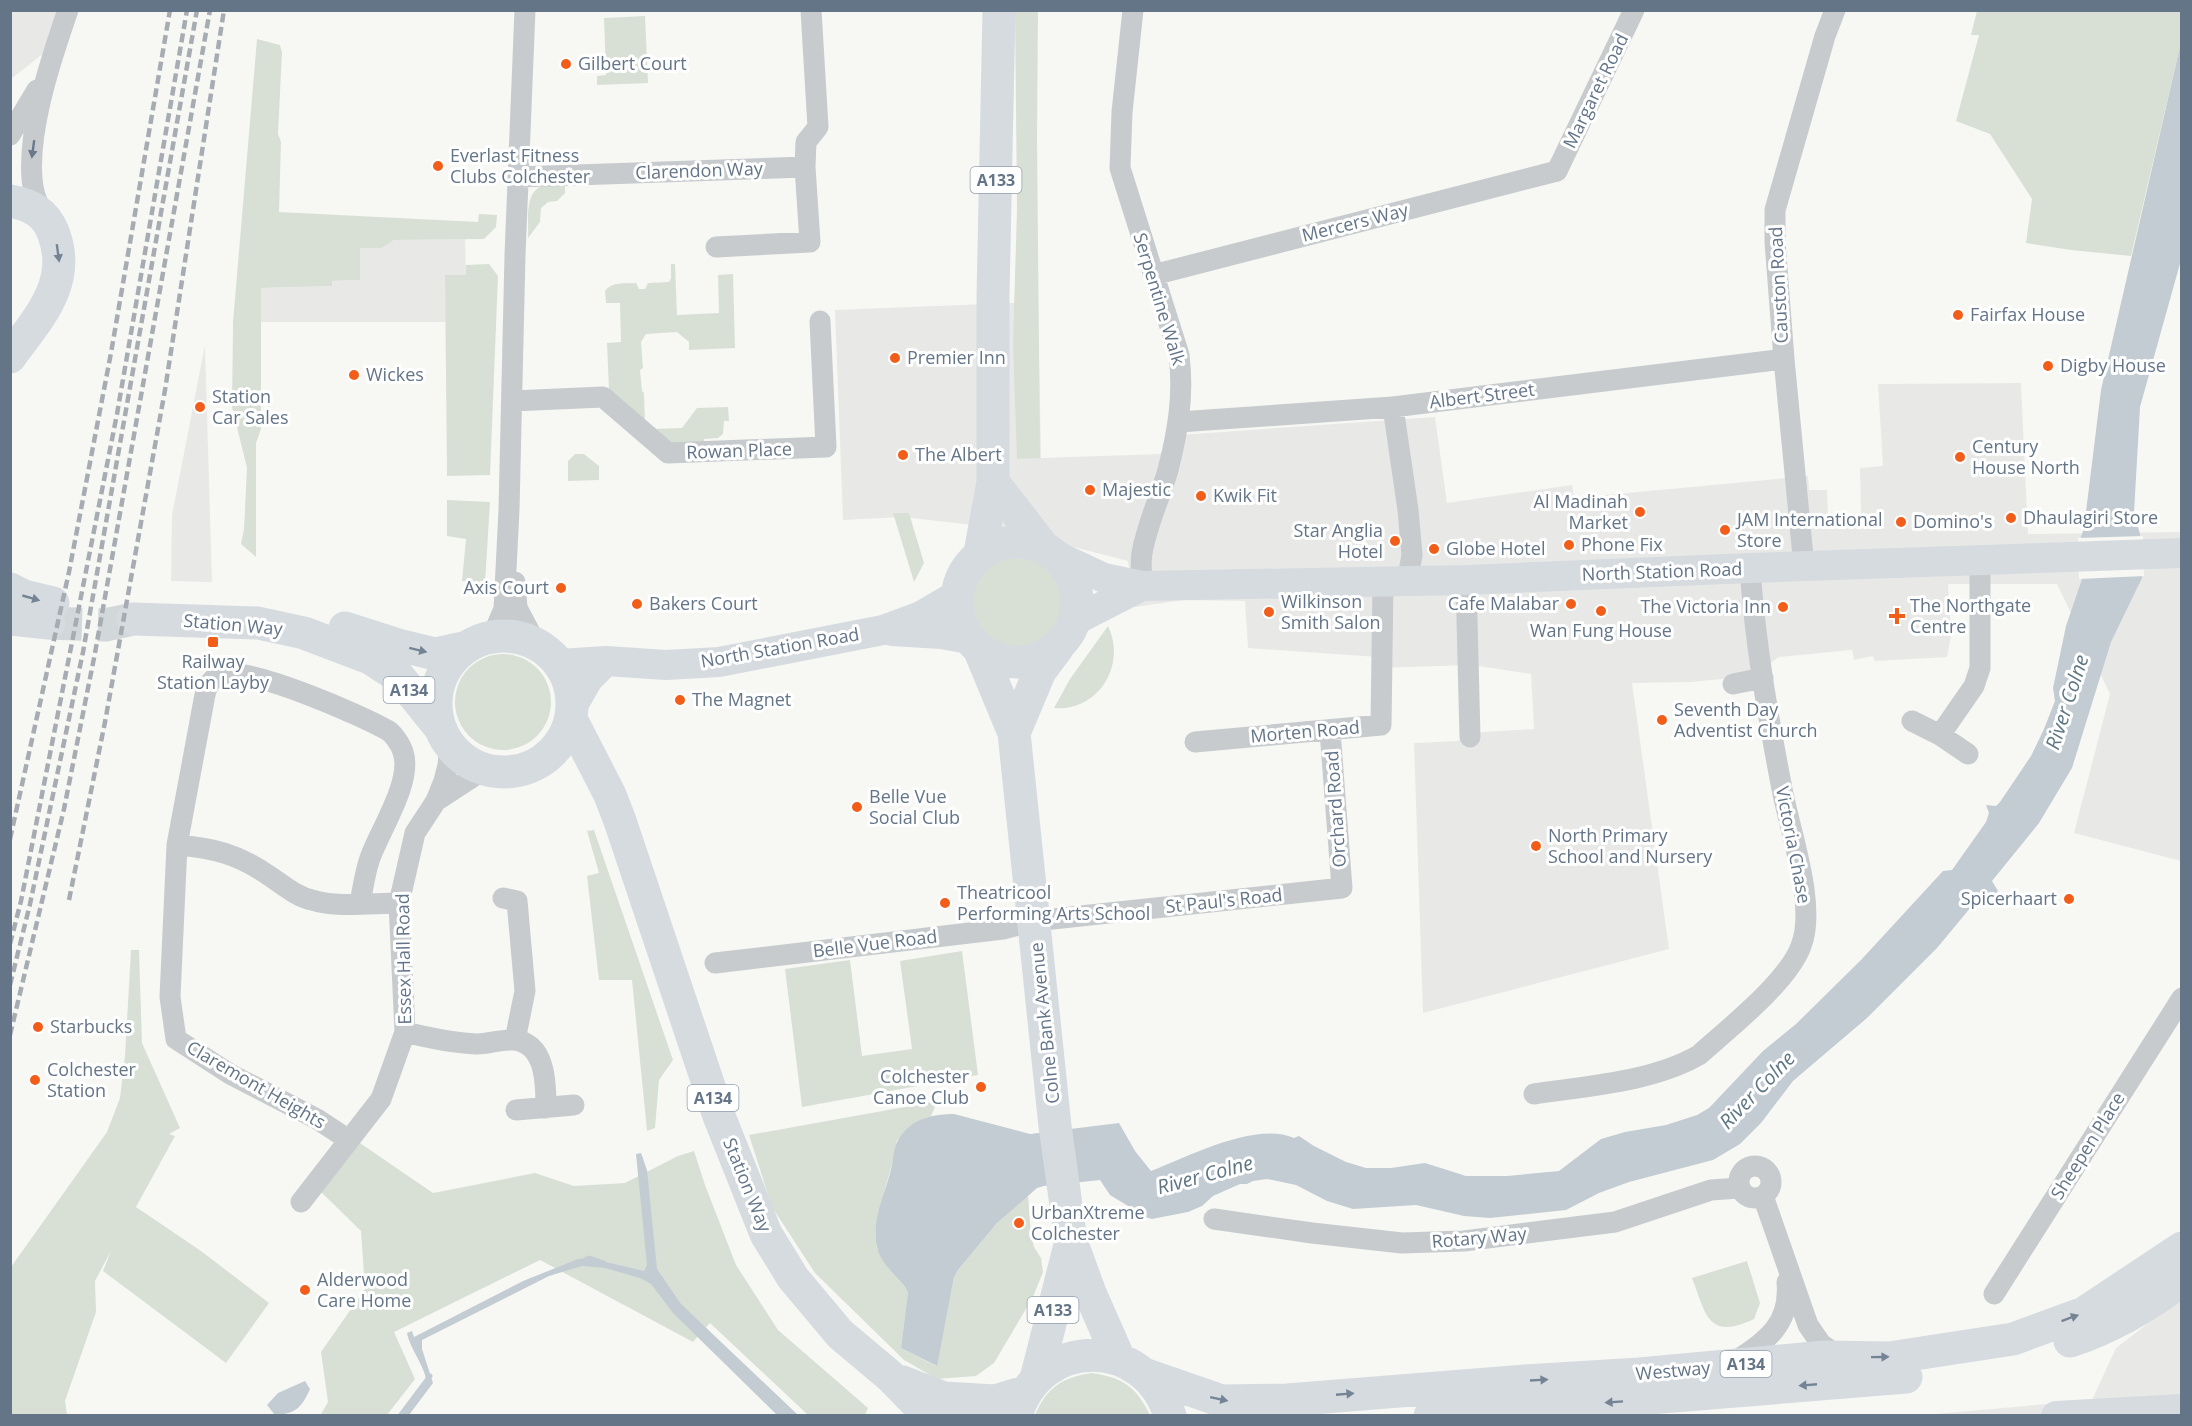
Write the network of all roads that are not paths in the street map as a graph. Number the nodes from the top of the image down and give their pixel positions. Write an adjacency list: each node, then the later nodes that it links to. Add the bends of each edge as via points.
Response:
1 (68, 10): 8 (street)
2 (525, 10): 12 (street)
3 (811, 10): 10 (street, via 818,127 806,142)
4 (999, 10): 25 (main road, A133)
5 (1133, 10): 16 (street, Serpentine Walk, via 1119,158 1121,176)
6 (1634, 10): 11 (street, Margaret Road)
7 (1835, 10): 21 (street, Causton Road, via 1775,210)
8 (47, 71): 9 (street); 14 (street, one-way to 14, via 31,169 34,195)
9 (10, 135)
10 (805, 167): 12 (street, Clarendon Way); 15 (street, via 810,242)
11 (1557, 171): 16 (street, Mercers Way)
12 (518, 177): 22 (street)
13 (10, 201): 14 (main road, via 37,209)
14 (46, 218): 17 (main road, one-way to 17, via 59,253)
15 (716, 247)
16 (1153, 275): 24 (street, Serpentine Walk, via 1179,355)
17 (54, 291): 18 (main road, via 34,310); 20 (main road)
18 (10, 321)
19 (820, 321): 22 (street, Rowan Place, via 826,447 668,453 603,397)
20 (10, 357)
21 (1784, 359): 23 (street, Albert Street); 31 (street, Causton Road)
22 (512, 401): 26 (street)
23 (1393, 407): 24 (street, Albert Street); 34 (street, via 1412,555)
24 (1179, 422): 35 (street, Serpentine Walk, via 1141,555)
25 (993, 482): 27 (main road); 28 (main road, A133)
26 (509, 510): 41 (street, via 504,609); 43 (street, via 517,608)
27 (1050, 552): 28 (main road, via 1016,542); 35 (street, North Station Road, via 1104,578); 40 (main road, via 1068,570 1075,587 1077,606)
28 (980, 553): 37 (main road, A133, via 964,574)
29 (2181, 553): 30 (street, North Station Road)
30 (1980, 560): 31 (street, North Station Road); 51 (street, via 1980,668 1974,686)
31 (1804, 567): 32 (street, North Station Road)
32 (1750, 568): 33 (street, North Station Road); 45 (street, Victoria Chase)
33 (1466, 580): 34 (street, North Station Road); 53 (street)
34 (1395, 582): 35 (street, North Station Road); 49 (street, Morten Road, via 1381,725)
35 (1142, 586): 40 (street, North Station Road)
36 (10, 589): 38 (main road, one-way to 38, via 24,596)
37 (957, 595): 39 (street, North Station Road, via 921,616); 42 (main road, A133, via 963,628)
38 (33, 620)
39 (883, 630): 42 (street, North Station Road, via 941,634); 44 (street, North Station Road, via 719,662 666,665)
40 (1067, 632): 42 (main road, via 1045,655 1022,662 1003,661); 50 (main road, Colne Bank Avenue / A133, via 1040,671)
41 (480, 642): 43 (main road, A134, via 513,636); 52 (main road, A134, via 455,657 437,691 437,711); 52 (main road, Station Way / A134, one-way to 41, via 399,677 370,658 304,633 258,623 135,611 263,606 304,613 435,654)
42 (975, 645): 50 (main road, Colne Bank Avenue / A133)
43 (548, 654): 44 (street, North Station Road); 47 (main road, A134, via 570,685)
44 (606, 661): 47 (street, via 588,679)
45 (1763, 678): 46 (street); 70 (street, Victoria Chase, via 1806,903 1807,923 1795,961 1732,1025 1687,1062 1666,1071)
46 (1733, 684)
47 (572, 713): 56 (main road, A134, via 562,741); 59 (main road, Station Way / A134)
48 (1912, 721): 51 (street)
49 (1330, 731): 54 (street, Morten Road); 61 (street, Orchard Road)
50 (1014, 733): 65 (main road, Colne Bank Avenue / A133)
51 (1940, 735): 55 (street)
52 (446, 737): 57 (main road, A134, via 464,759); 58 (street, Essex Hall Road, via 448,765)
53 (1470, 737)
54 (1195, 742)
55 (1968, 754)
56 (546, 758): 57 (main road, A134, via 513,772); 59 (main road, Station Way / A134, via 576,776)
57 (485, 769): 58 (street, Essex Hall Road)
58 (436, 801): 64 (street, Essex Hall Road, via 415,832)
59 (620, 821): 89 (main road, Station Way / A134, via 719,1116 766,1234 793,1278 840,1334)
60 (177, 844): 63 (street, via 210,848 241,858 312,901); 63 (street, Claremont Heights, via 206,688 212,679 225,674 269,681 390,731 403,752 405,778 369,861); 74 (street, Claremont Heights, via 170,997 176,1039 230,1074)
61 (1342, 888): 65 (street, St Paul's Road)
62 (503, 898): 69 (street, via 517,901 525,991)
63 (360, 903): 64 (street)
64 (399, 903): 68 (street, Essex Hall Road)
65 (1034, 921): 66 (street, Belle Vue Road, via 1003,929); 79 (main road, Colne Bank Avenue / A133)
66 (715, 963)
67 (2181, 998): 84 (street, Sheepen Place)
68 (405, 1032): 69 (street, via 459,1043); 74 (street, Essex Hall Road, via 381,1099)
69 (515, 1040): 72 (street, via 532,1048 543,1063)
70 (1534, 1094)
71 (574, 1105): 72 (street)
72 (546, 1108): 73 (street)
73 (516, 1110)
74 (349, 1140): 77 (street, Essex Hall Road)
75 (1739, 1188): 76 (street, via 1750,1198); 76 (street, via 1739,1177 1746,1169 1761,1167 1771,1180); 78 (street, Rotary Way, via 1711,1190 1615,1222 1464,1241 1402,1243)
76 (1764, 1199): 81 (street)
77 (302, 1202)
78 (1214, 1219)
79 (1071, 1241): 83 (main road, Colne Bank Avenue / A133); 85 (main road, Colne Bank Avenue / A133)
80 (2181, 1248): 86 (main road, Westway / A134, one-way to 80, via 1888,1358 2013,1339 2084,1313)
81 (1786, 1263): 86 (street, via 1808,1325 1821,1344); 87 (street, via 1788,1298 1783,1317 1773,1332)
82 (2181, 1280): 95 (main road, Westway / A134, one-way to 95, via 2159,1297 2088,1336 2015,1360 1897,1378)
83 (1090, 1293): 88 (main road, Colne Bank Avenue / A133); 92 (main road, via 1164,1374)
84 (1995, 1294)
85 (1054, 1300): 90 (main road, Colne Bank Avenue / A133, via 1053,1316); 91 (main road, via 1012,1375 990,1396)
86 (1840, 1357): 87 (main road, Westway / A134)
87 (1729, 1365): 92 (main road, Westway / A134, one-way to 87, via 1287,1400)
88 (1132, 1366): 90 (main road, A134, via 1102,1355 1074,1357 1052,1366); 92 (main road, Westway / A134)
89 (890, 1376): 91 (main road, Station Way / A134, via 944,1398); 94 (main road, Station Way / A134)
90 (1025, 1396): 91 (main road, Station Way / A134)
91 (978, 1400)
92 (1176, 1401)
93 (2181, 1409): 96 (street)
94 (929, 1416)
95 (1430, 1416)
96 (2056, 1416)

